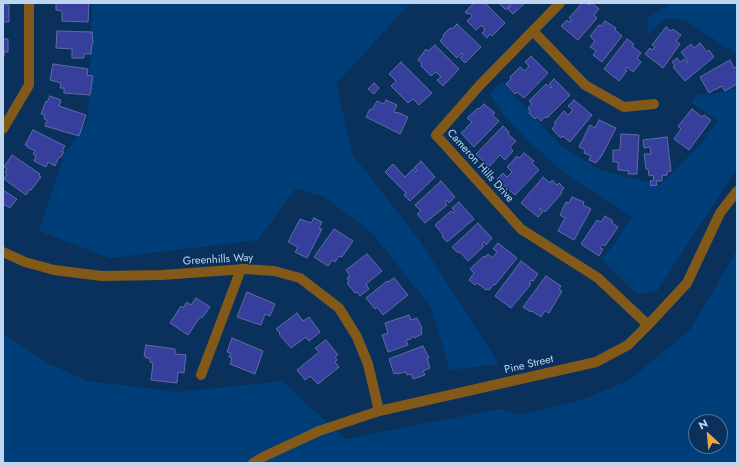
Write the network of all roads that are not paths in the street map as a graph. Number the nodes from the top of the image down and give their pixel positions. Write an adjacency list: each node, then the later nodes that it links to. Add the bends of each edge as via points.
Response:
1 (29, 3): 5 (street, via 29,84)
2 (560, 3): 3 (street, Cameron Hills Drive)
3 (534, 31): 4 (street, via 585,85 624,107); 9 (street, Cameron Hills Drive, via 480,85 436,135 521,229 598,278)
4 (654, 104)
5 (3, 129)
6 (737, 191): 9 (street, Pine Street, via 720,213 687,283)
7 (3, 252): 8 (street, Greenhills Way, via 25,262 54,270 102,276 162,275)
8 (241, 269): 10 (street); 11 (street, Greenhills Way, via 274,271 300,278 340,308 357,337 368,364)
9 (648, 324): 11 (street, Pine Street, via 628,345 596,362)
10 (201, 375)
11 (379, 411): 12 (street, Pine Street, via 319,431)
12 (253, 463)

